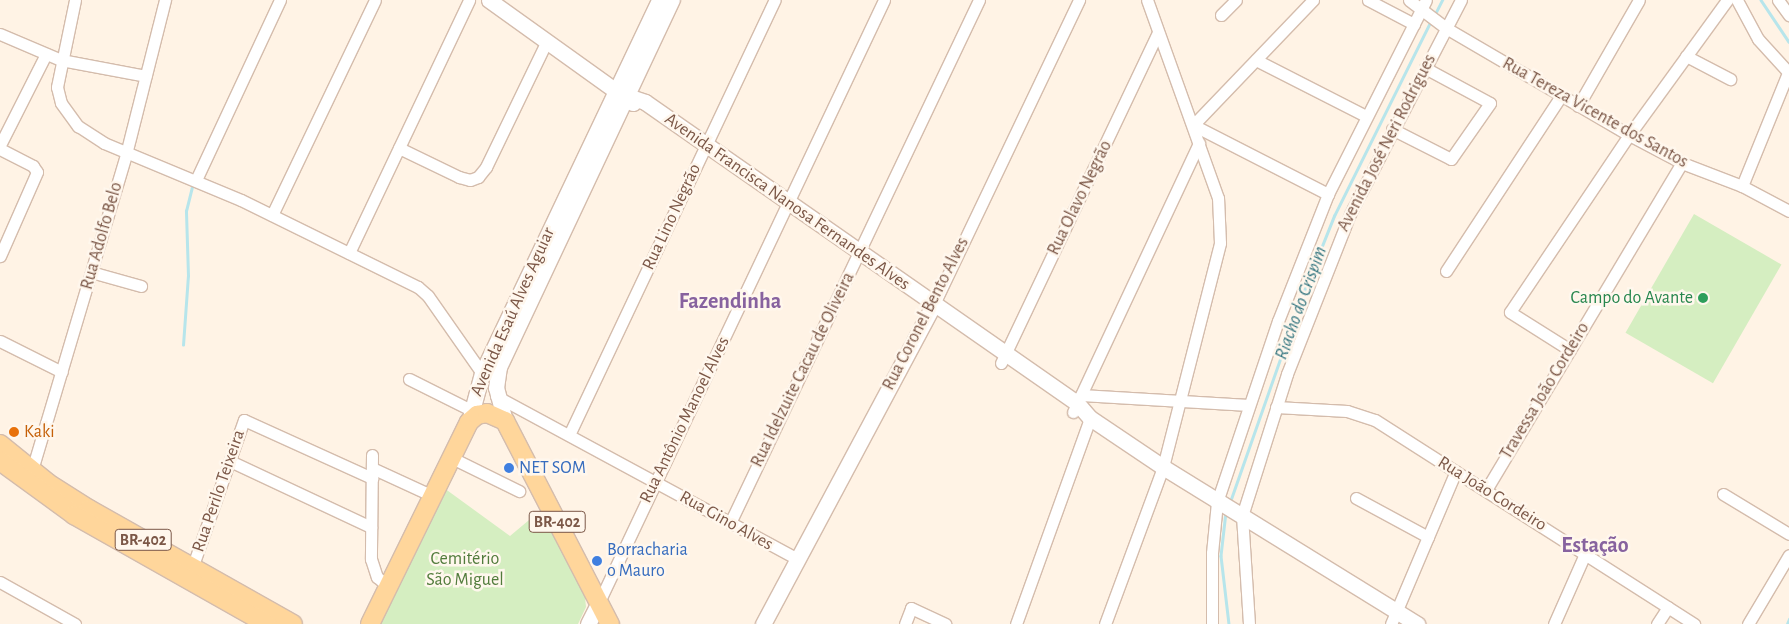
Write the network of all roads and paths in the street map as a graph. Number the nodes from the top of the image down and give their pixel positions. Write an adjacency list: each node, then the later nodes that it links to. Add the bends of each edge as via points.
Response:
1 (75, 0): 33 (street)
2 (165, 0): 37 (street, Rua Adolfo Belo)
3 (280, 0): 52 (street)
4 (375, 0): 57 (street)
5 (469, 0): 48 (street)
6 (489, 0): 30 (street, Avenida Francisca Nanosa Fernandes Alves)
7 (659, 0): 39 (street, Avenida Esaú Alves Aguiar)
8 (672, 0): 39 (street, Avenida Esaú Alves Aguiar)
9 (775, 0): 49 (street, Rua Lino Negrão)
10 (884, 0): 55 (street, Rua Antônio Manoel Alves)
11 (979, 0): 61 (street, Rua Idelzuite Cacau de Oliveira)
12 (1079, 0): 65 (street, Rua Coronel Bento Alves)
13 (1148, 0): 28 (street)
14 (1236, 0): 24 (street)
15 (1313, 0): 34 (street)
16 (1368, 0): 26 (street)
17 (1409, 0): 23 (street, Rua Tereza Vicente dos Santos)
18 (1461, 0): 27 (street, Avenida José Neri Rodrigues)
19 (1639, 0): 41 (street)
20 (1727, 0): 32 (street)
21 (1737, 0): 36 (street, via 1758,39)
22 (1778, 0): 25 (street)
23 (1424, 5): 26 (street, Avenida José Neri Rodrigues); 27 (street, Rua Tereza Vicente dos Santos)
24 (1221, 15)
25 (1789, 15)
26 (1414, 24): 42 (street, Avenida José Neri Rodrigues)
27 (1446, 28): 35 (street, Avenida José Neri Rodrigues); 40 (street, Rua Tereza Vicente dos Santos)
28 (1158, 33): 43 (street); 68 (street, Rua Olavo Negrão)
29 (0, 34): 31 (street)
30 (546, 40): 39 (street, Avenida Francisca Nanosa Fernandes Alves); 48 (street, via 484,171 478,177 470,180 460,177)
31 (46, 54): 33 (street); 47 (street)
32 (1686, 56): 38 (street); 45 (street)
33 (61, 60): 37 (street); 50 (street, via 57,87 66,111 86,132)
34 (1256, 60): 42 (street); 43 (street)
35 (1425, 68): 44 (street, Avenida José Neri Rodrigues); 44 (street, via 1490,103 1451,159)
36 (1788, 72): 53 (street)
37 (146, 76): 50 (street, Rua Adolfo Belo)
38 (1730, 79)
39 (622, 93): 49 (street, Avenida Francisca Nanosa Fernandes Alves, via 640,111); 58 (street, Avenida Esaú Alves Aguiar)
40 (1561, 96): 41 (street, Rua Tereza Vicente dos Santos); 62 (street)
41 (1578, 106): 45 (street, Rua Tereza Vicente dos Santos)
42 (1366, 116): 54 (street, Avenida José Neri Rodrigues)
43 (1192, 125): 46 (street); 54 (street)
44 (1392, 129): 76 (street, Avenida José Neri Rodrigues, via 1339,236)
45 (1629, 135): 51 (street, Rua Tereza Vicente dos Santos); 67 (street, via 1510,312)
46 (1200, 143): 73 (street, via 1218,198 1220,243); 74 (street)
47 (0, 147): 60 (street, via 33,166 37,172)
48 (399, 148): 59 (street)
49 (704, 150): 55 (street, Avenida Francisca Nanosa Fernandes Alves); 80 (street, Rua Lino Negrão)
50 (126, 154): 52 (street); 63 (street, Rua Adolfo Belo)
51 (1682, 163): 53 (street, Rua Tereza Vicente dos Santos); 67 (street, Travessa João Cordeiro)
52 (196, 180): 57 (street)
53 (1742, 186): 56 (street, Rua Tereza Vicente dos Santos)
54 (1328, 194): 75 (street, Avenida José Neri Rodrigues, via 1296,271)
55 (787, 207): 61 (street, Avenida Francisca Nanosa Fernandes Alves); 90 (street, Rua Antônio Manoel Alves)
56 (1789, 211)
57 (272, 215): 59 (street)
58 (555, 234): 70 (street, Avenida Esaú Alves Aguiar); 72 (street, Avenida Esaú Alves Aguiar, via 499,367)
59 (350, 253): 70 (street, via 404,279 428,296)
60 (0, 256)
61 (858, 257): 65 (street, Avenida Francisca Nanosa Fernandes Alves); 99 (street, Rua Idelzuite Cacau de Oliveira)
62 (1446, 270)
63 (91, 272): 64 (street); 69 (street, Rua Adolfo Belo)
64 (141, 286)
65 (931, 308): 68 (street, Avenida Francisca Nanosa Fernandes Alves); 105 (street, Rua Coronel Bento Alves)
66 (0, 342): 69 (street)
67 (1570, 350): 91 (street, Travessa João Cordeiro)
68 (1003, 358): 74 (street, Avenida Francisca Nanosa Fernandes Alves)
69 (62, 372): 87 (street, Rua Adolfo Belo)
70 (482, 373): 72 (street); 77 (street, Avenida Esaú Alves Aguiar)
71 (409, 379): 77 (street)
72 (496, 396): 79 (street, Avenida Esaú Alves Aguiar); 80 (street, Rua Gino Alves)
73 (1180, 401): 74 (street); 75 (street); 86 (street)
74 (1077, 403): 78 (street, Avenida Francisca Nanosa Fernandes Alves)
75 (1249, 405): 96 (street, Avenida José Neri Rodrigues)
76 (1276, 407): 88 (street, Rua João Cordeiro, via 1347,411 1366,416); 97 (street, Avenida José Neri Rodrigues)
77 (470, 416): 79 (main road, via 487,414); 83 (main road, Avenida Esaú Alves Aguiar)
78 (1090, 418): 86 (street, Avenida Francisca Nanosa Fernandes Alves); 121 (street)
79 (505, 421): 109 (main road, BR-402)
80 (569, 435): 90 (street, Rua Gino Alves)
81 (0, 444): 87 (main road, BR-402)
82 (372, 456): 89 (street)
83 (452, 458): 92 (street); 94 (main road, Avenida Esaú Alves Aguiar)
84 (0, 461): 98 (main road, BR-402, via 54,503)
85 (230, 461): 89 (street, Rua Perilo Teixeira, via 244,420); 100 (street); 106 (street, Rua Perilo Teixeira)
86 (1163, 468): 96 (street, Avenida Francisca Nanosa Fernandes Alves); 122 (street)
87 (32, 470): 98 (main road, BR-402)
88 (1456, 472): 91 (street, Rua João Cordeiro); 102 (street)
89 (372, 473): 94 (street); 100 (street)
90 (655, 482): 99 (street, Rua Gino Alves); 109 (street, Rua Antônio Manoel Alves)
91 (1486, 490): 103 (street, Rua João Cordeiro)
92 (519, 491)
93 (1724, 494): 101 (street)
94 (433, 496): 108 (main road, Avenida Esaú Alves Aguiar)
95 (1356, 498): 102 (street)
96 (1217, 502): 97 (street, Avenida Francisca Nanosa Fernandes Alves); 123 (street, Avenida José Neri Rodrigues, via 1212,553)
97 (1242, 516): 111 (street, Avenida Francisca Nanosa Fernandes Alves); 124 (street)
98 (100, 523): 106 (main road, BR-402)
99 (730, 523): 105 (street, Rua Gino Alves)
100 (371, 527): 108 (street, via 372,566)
101 (1789, 534)
102 (1428, 536): 111 (street)
103 (1585, 554): 110 (street, Rua João Cordeiro); 126 (street)
104 (1789, 555): 129 (street)
105 (797, 559): 118 (street, Rua Coronel Bento Alves)
106 (190, 574): 113 (main road, BR-402); 114 (main road, BR-402)
107 (0, 582): 112 (street)
108 (389, 587): 115 (main road, Avenida Esaú Alves Aguiar)
109 (598, 602): 116 (street, Rua Antônio Manoel Alves); 117 (main road, BR-402)
110 (1668, 607): 127 (street); 128 (street, Rua João Cordeiro)
111 (1394, 618): 125 (street, Avenida Francisca Nanosa Fernandes Alves)
112 (75, 624)
113 (267, 624)
114 (293, 624)
115 (370, 624)
116 (588, 624)
117 (610, 624)
118 (763, 624)
119 (905, 624): 120 (street, via 912,608)
120 (945, 624)
121 (1016, 624)
122 (1105, 624)
123 (1212, 624)
124 (1249, 624)
125 (1417, 624)
126 (1554, 624)
127 (1658, 624)
128 (1694, 624)
129 (1748, 624)

